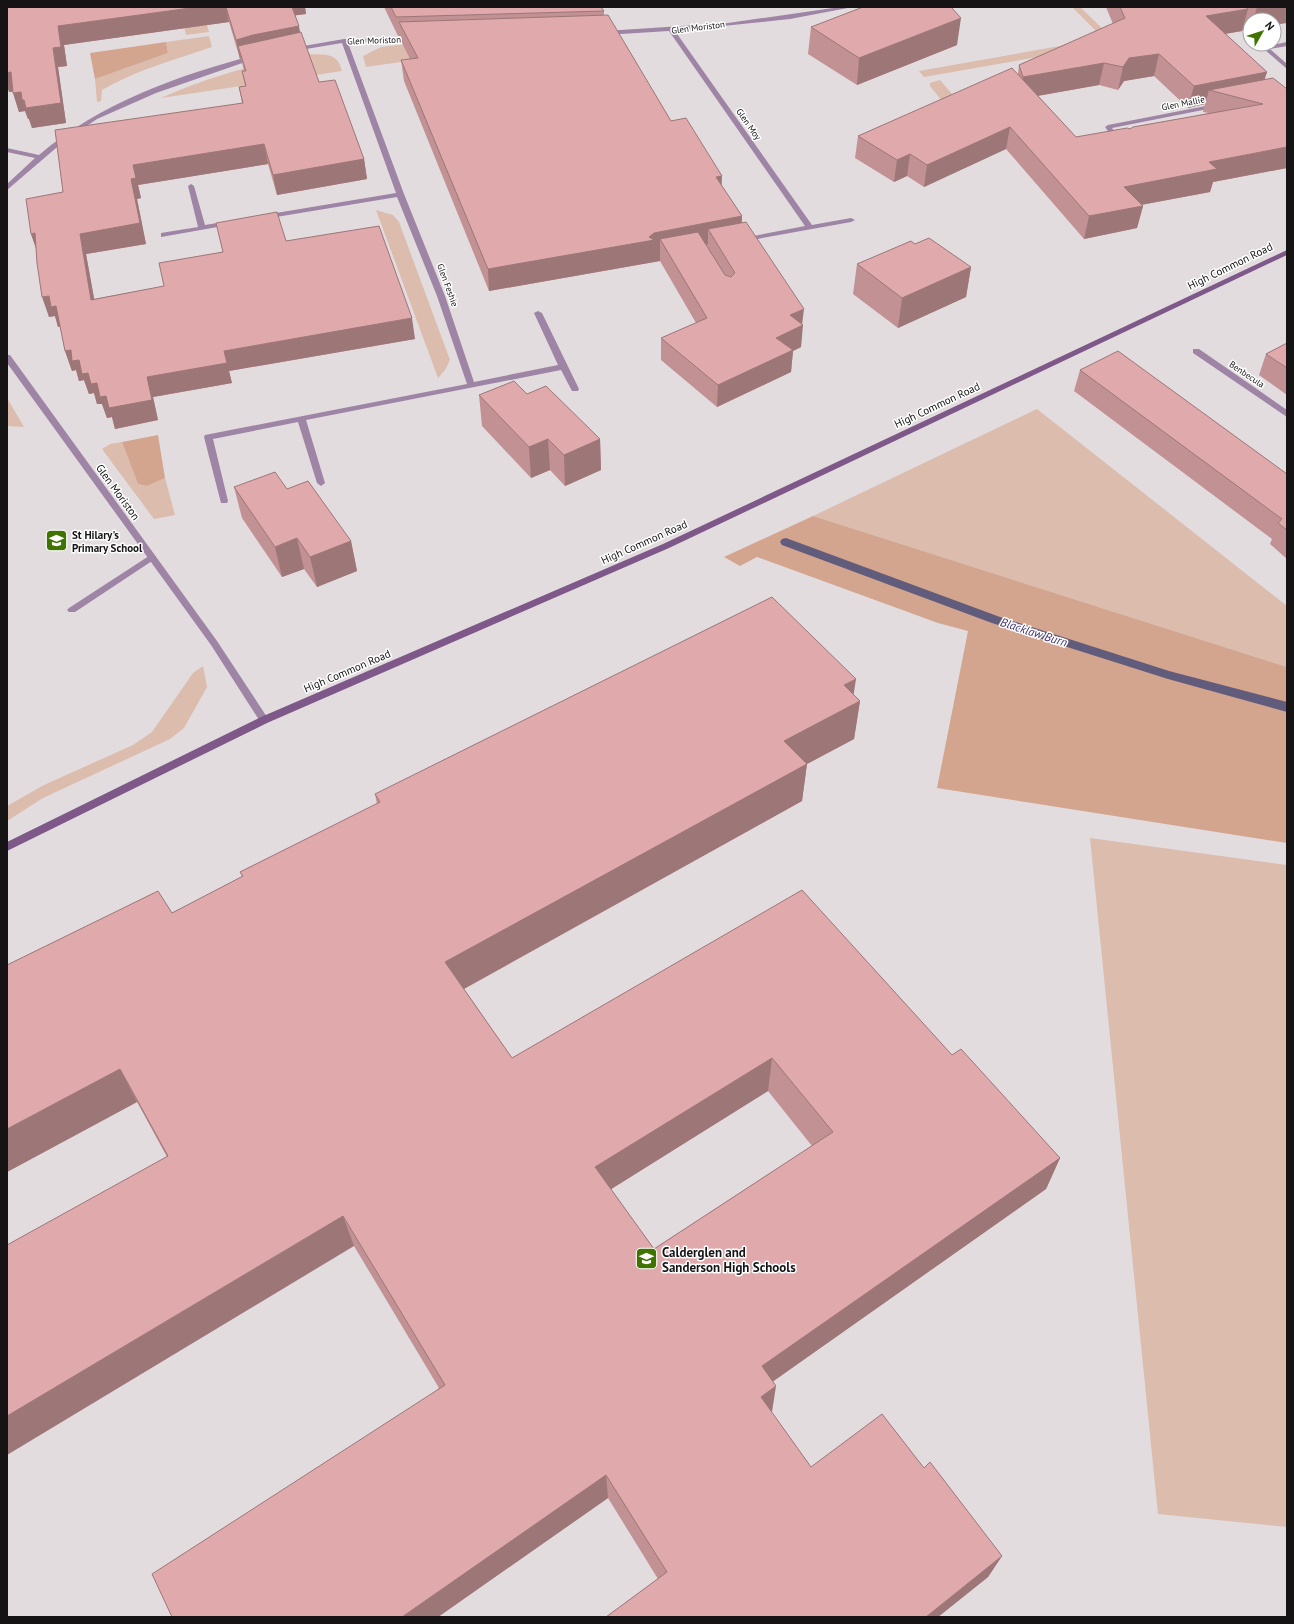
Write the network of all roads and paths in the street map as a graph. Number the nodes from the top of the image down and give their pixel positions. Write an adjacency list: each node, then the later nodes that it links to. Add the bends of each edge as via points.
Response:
1 (850, 7): 4 (street, Glen Moriston)
2 (1220, 7): 3 (street)
3 (1242, 27)
4 (672, 31): 5 (street, Glen Moriston); 23 (street, Glen Moy)
5 (601, 33)
6 (421, 39): 7 (street, Glen Moriston)
7 (344, 41): 8 (street, Glen Moriston); 18 (street, Glen Feshie)
8 (287, 50)
9 (1270, 52): 11 (street)
10 (264, 55): 15 (street, via 185,79 137,98 94,118)
11 (1287, 68)
12 (1220, 105): 13 (street, Glen Mallie, via 1108,127)
13 (1124, 148)
14 (7, 150): 15 (street)
15 (40, 157): 17 (street)
16 (191, 186): 22 (street)
17 (7, 188)
18 (400, 194): 19 (street); 31 (street, Glen Feshie, via 441,296)
19 (256, 218)
20 (851, 220): 23 (street)
21 (233, 222): 22 (street)
22 (202, 228): 24 (street)
23 (810, 228): 25 (street)
24 (164, 235)
25 (737, 242)
26 (1287, 252): 39 (street, High Common Road, via 666,546)
27 (538, 313): 30 (street)
28 (1196, 351): 33 (street, Benbecula)
29 (7, 357): 37 (street, Glen Moriston)
30 (563, 367): 31 (street); 32 (street)
31 (471, 385): 34 (street)
32 (575, 389)
33 (1287, 414)
34 (301, 418): 35 (street); 36 (street, via 208,437)
35 (321, 483)
36 (224, 501)
37 (152, 557): 38 (street); 39 (street, Glen Moriston, via 214,643)
38 (72, 610)
39 (264, 720): 40 (street, High Common Road)
40 (7, 847)

